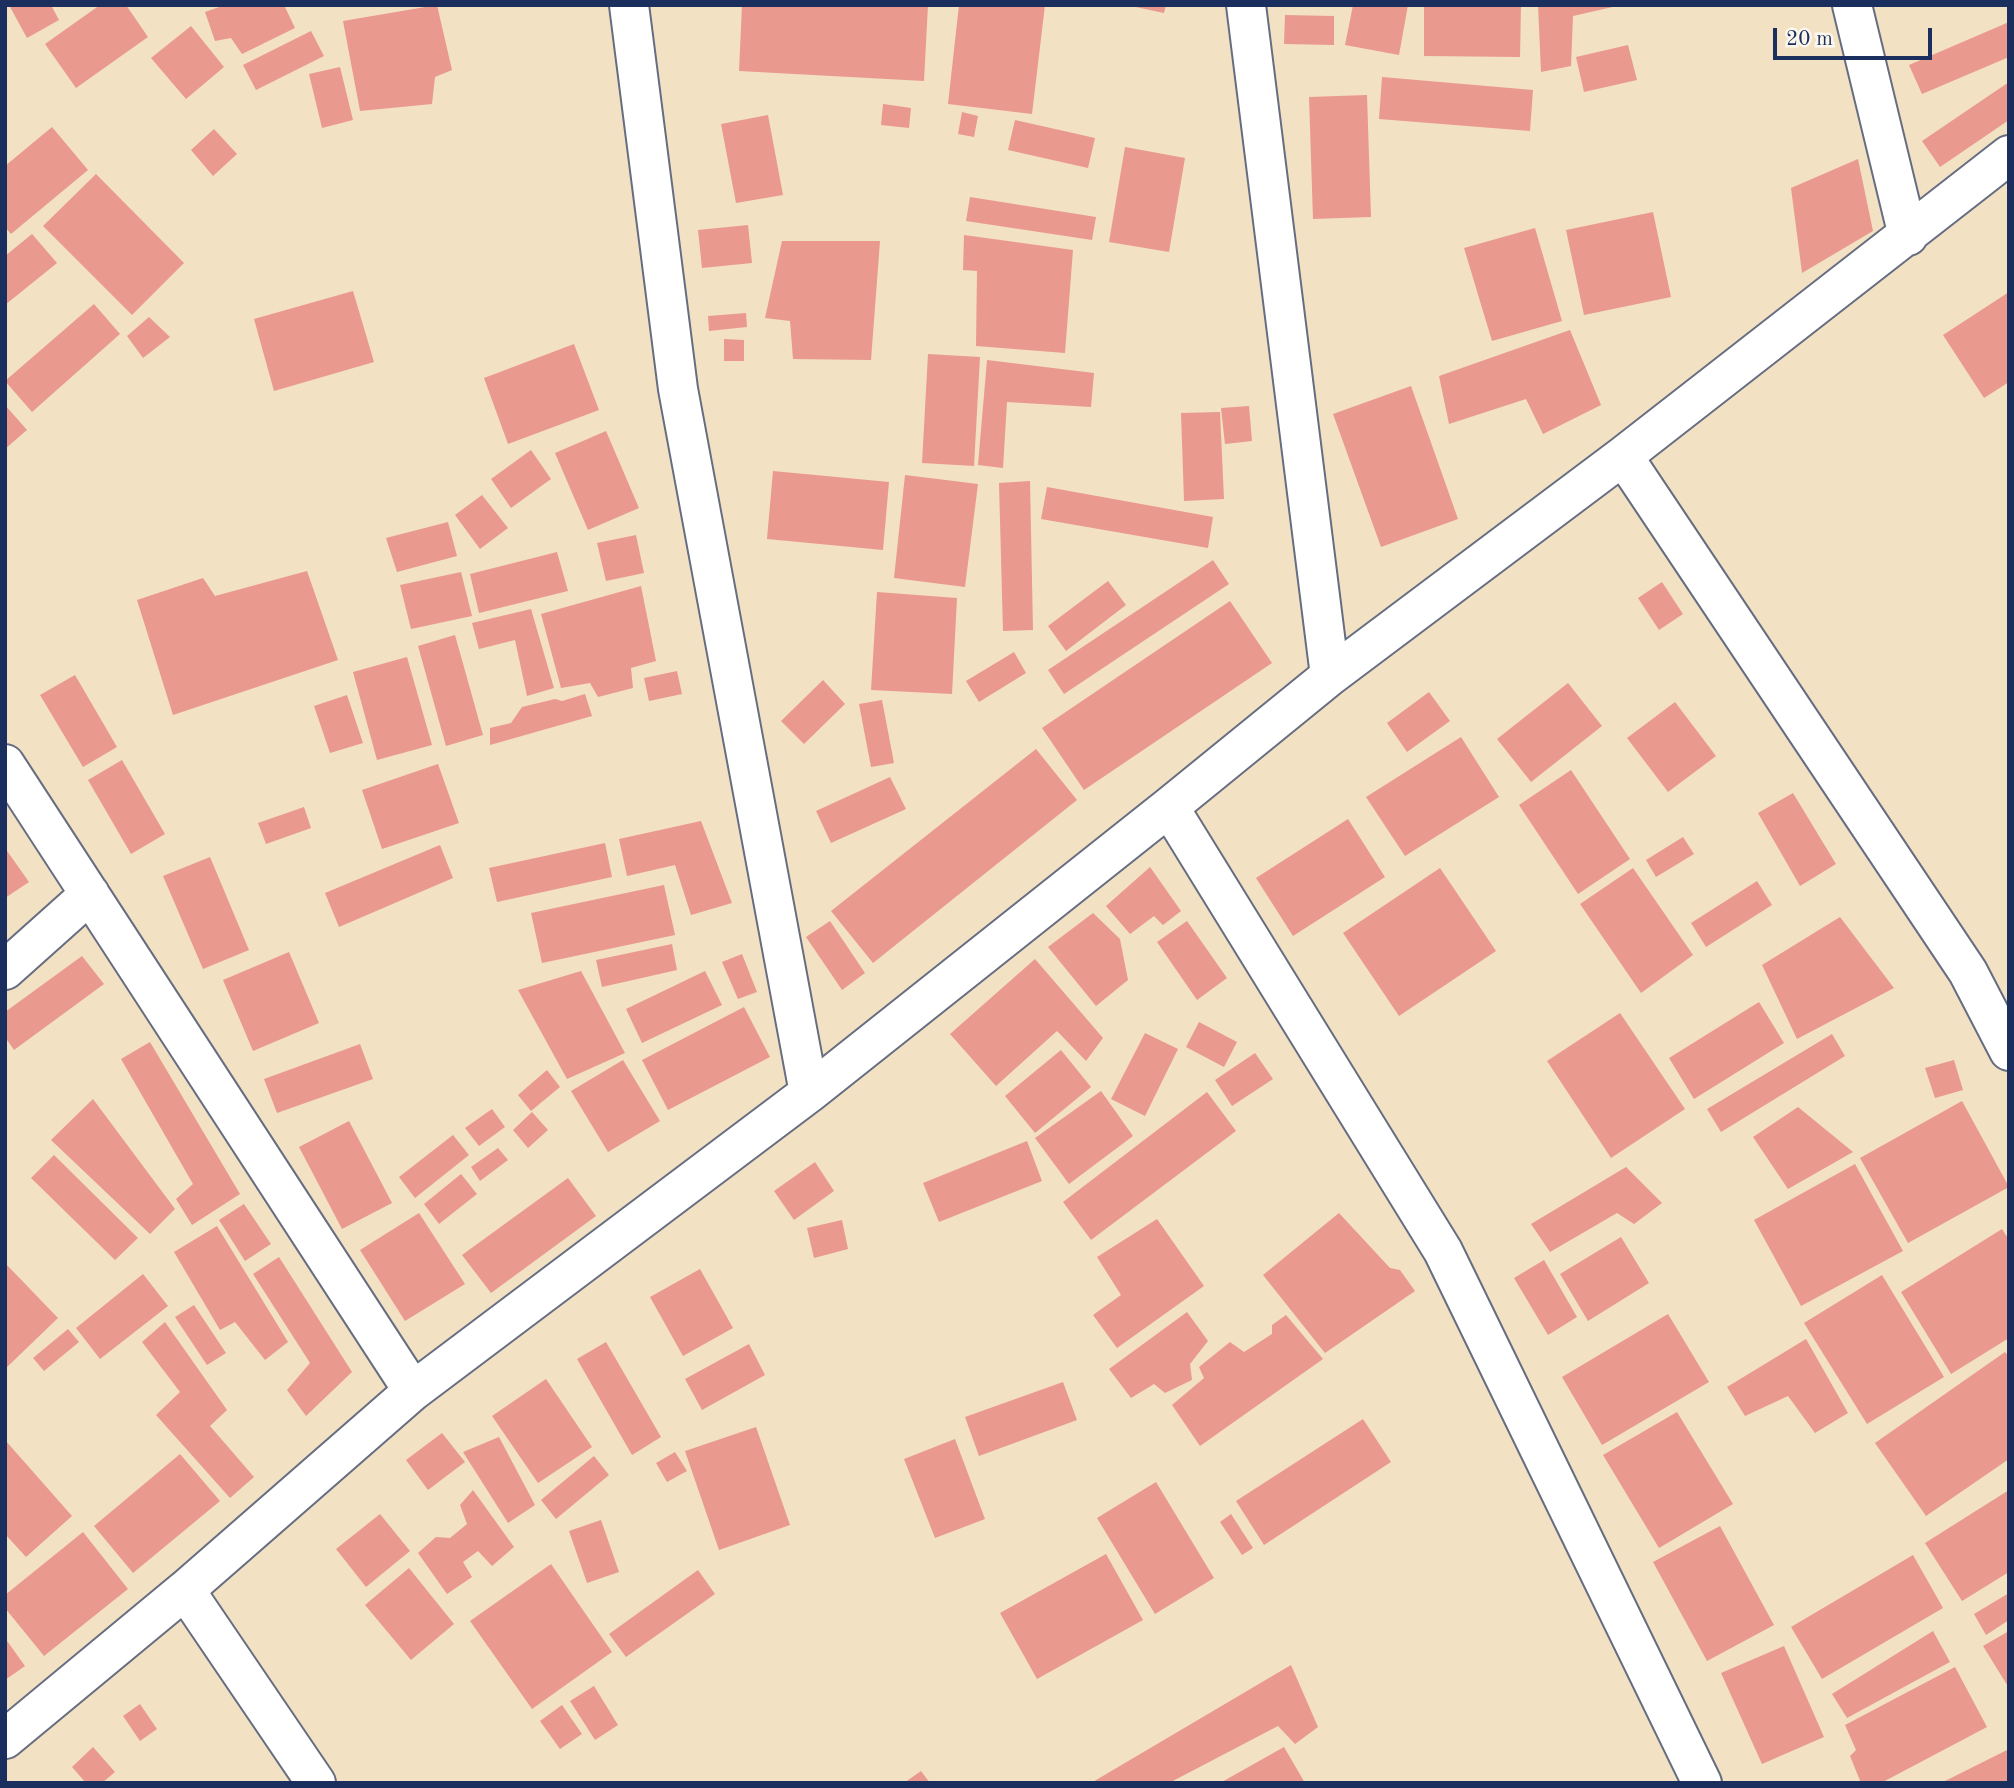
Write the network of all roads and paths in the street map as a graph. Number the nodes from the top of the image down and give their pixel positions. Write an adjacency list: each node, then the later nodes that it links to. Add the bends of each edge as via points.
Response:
1 (629, 5): 14 (street, via 678,388)
2 (1246, 5): 7 (street)
3 (1852, 5): 5 (street)
4 (2009, 155): 5 (street)
5 (1908, 236): 6 (street)
6 (1623, 456): 7 (street); 13 (street, via 1968,972)
7 (1330, 676): 9 (street)
8 (5, 764): 10 (street)
9 (1169, 807): 14 (street); 19 (street, via 1443,1251)
10 (90, 894): 11 (street); 12 (street); 15 (street)
11 (5, 932)
12 (5, 970)
13 (2009, 1051)
14 (808, 1093): 15 (street)
15 (413, 1391): 16 (street)
16 (185, 1590): 17 (street); 18 (street)
17 (5, 1740)
18 (316, 1783)
19 (1702, 1783)

